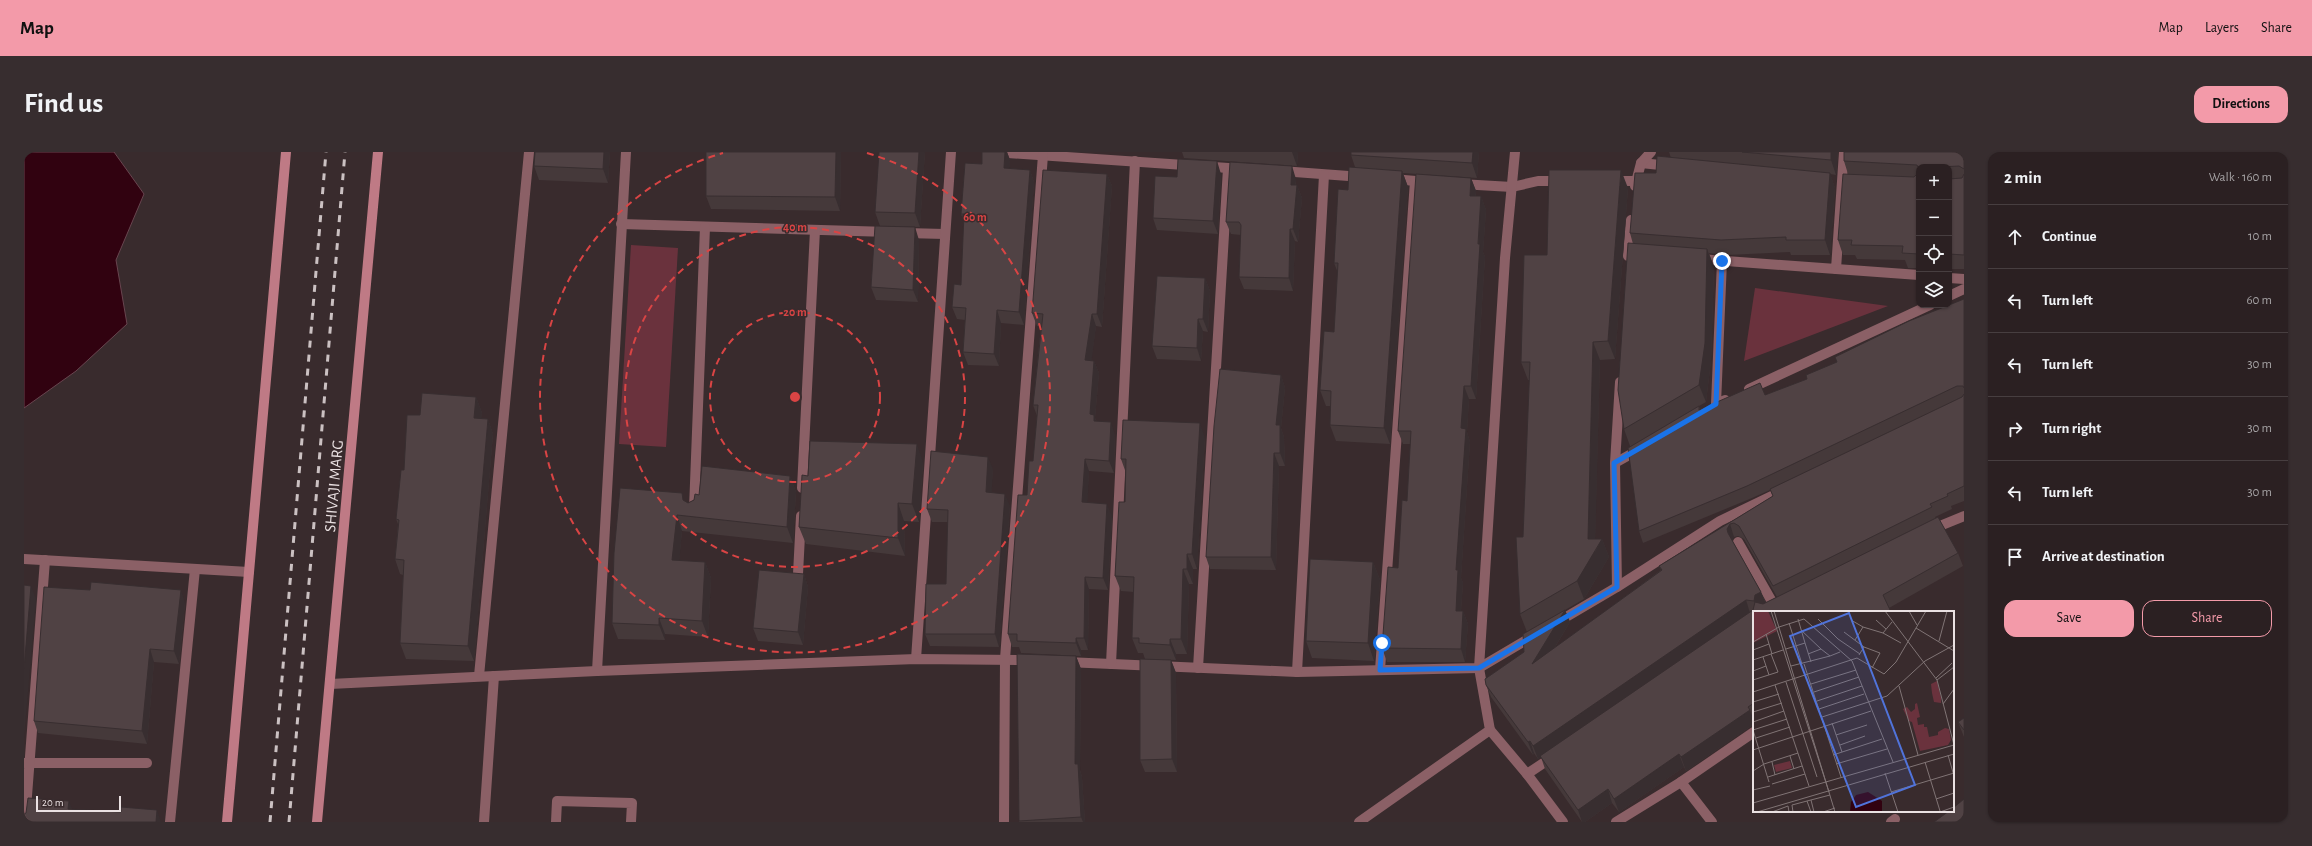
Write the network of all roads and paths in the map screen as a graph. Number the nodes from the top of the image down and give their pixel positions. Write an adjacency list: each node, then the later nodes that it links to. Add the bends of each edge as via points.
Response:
1 (286, 152): 54 (main road)
2 (378, 152): 70 (main road, SHIVAJI MARG)
3 (529, 152): 68 (street)
4 (626, 152): 29 (street)
5 (951, 152): 32 (street)
6 (993, 152): 10 (street)
7 (1515, 152): 26 (street)
8 (1651, 152): 12 (street)
9 (1844, 152): 24 (street)
10 (1043, 155): 11 (street); 59 (street)
11 (1136, 162): 14 (street); 62 (street)
12 (1641, 163): 13 (street); 23 (street)
13 (1680, 167)
14 (1228, 168): 15 (street); 63 (street)
15 (1252, 170)
16 (1268, 171): 17 (street)
17 (1324, 175): 18 (street); 67 (street)
18 (1369, 178)
19 (1384, 179): 20 (street)
20 (1415, 181): 26 (street); 66 (street)
21 (1575, 181): 26 (street, via 1538,181)
22 (1605, 181): 23 (street)
23 (1635, 181): 27 (street)
24 (1837, 181): 25 (street); 36 (street)
25 (1856, 182)
26 (1512, 187): 64 (street, via 1505,258)
27 (1634, 196)
28 (1632, 210): 35 (street, via 1632,254)
29 (622, 224): 30 (street); 65 (street)
30 (705, 227): 31 (street); 47 (street)
31 (815, 230): 32 (street); 55 (street)
32 (945, 234): 58 (street)
33 (1691, 259): 34 (street)
34 (1722, 261): 36 (street); 42 (street, via 1713,406)
35 (1627, 269)
36 (1836, 269): 37 (street)
37 (1916, 276)
38 (1952, 278): 39 (street)
39 (1964, 279)
40 (1964, 289): 41 (street)
41 (1952, 295)
42 (1924, 308)
43 (1620, 370): 45 (street)
44 (1648, 444): 45 (street)
45 (1614, 463): 56 (street)
46 (1792, 487): 56 (street, via 1720,521)
47 (694, 512)
48 (1964, 516): 49 (street)
49 (1920, 536)
50 (1738, 542): 57 (street, via 1779,605)
51 (24, 559): 52 (street)
52 (45, 560): 53 (street); 74 (street)
53 (196, 569): 54 (street); 79 (street)
54 (249, 572): 80 (main road)
55 (798, 574)
56 (1617, 587): 64 (street)
57 (1767, 611)
58 (916, 659): 59 (street); 65 (street)
59 (1005, 659): 60 (street); 85 (street)
60 (1043, 661)
61 (1058, 662): 62 (street)
62 (1111, 664): 63 (street)
63 (1198, 668): 67 (street)
64 (1479, 668): 66 (street); 71 (street)
65 (597, 670): 69 (street)
66 (1380, 670): 67 (street)
67 (1297, 672)
68 (479, 676): 69 (street); 70 (street)
69 (494, 676): 82 (street)
70 (330, 684): 81 (main road, SHIVAJI MARG)
71 (1490, 730): 76 (street); 86 (street)
72 (1753, 733): 77 (street)
73 (1560, 752): 76 (street)
74 (27, 763): 75 (street); 78 (street)
75 (147, 763)
76 (1527, 774): 87 (street)
77 (1681, 782): 88 (street); 89 (street)
78 (25, 822)
79 (170, 822)
80 (227, 822)
81 (318, 822)
82 (484, 822)
83 (556, 822): 84 (street, via 557,801 632,803)
84 (631, 822)
85 (1004, 822)
86 (1359, 822)
87 (1563, 822)
88 (1616, 822)
89 (1712, 822)

